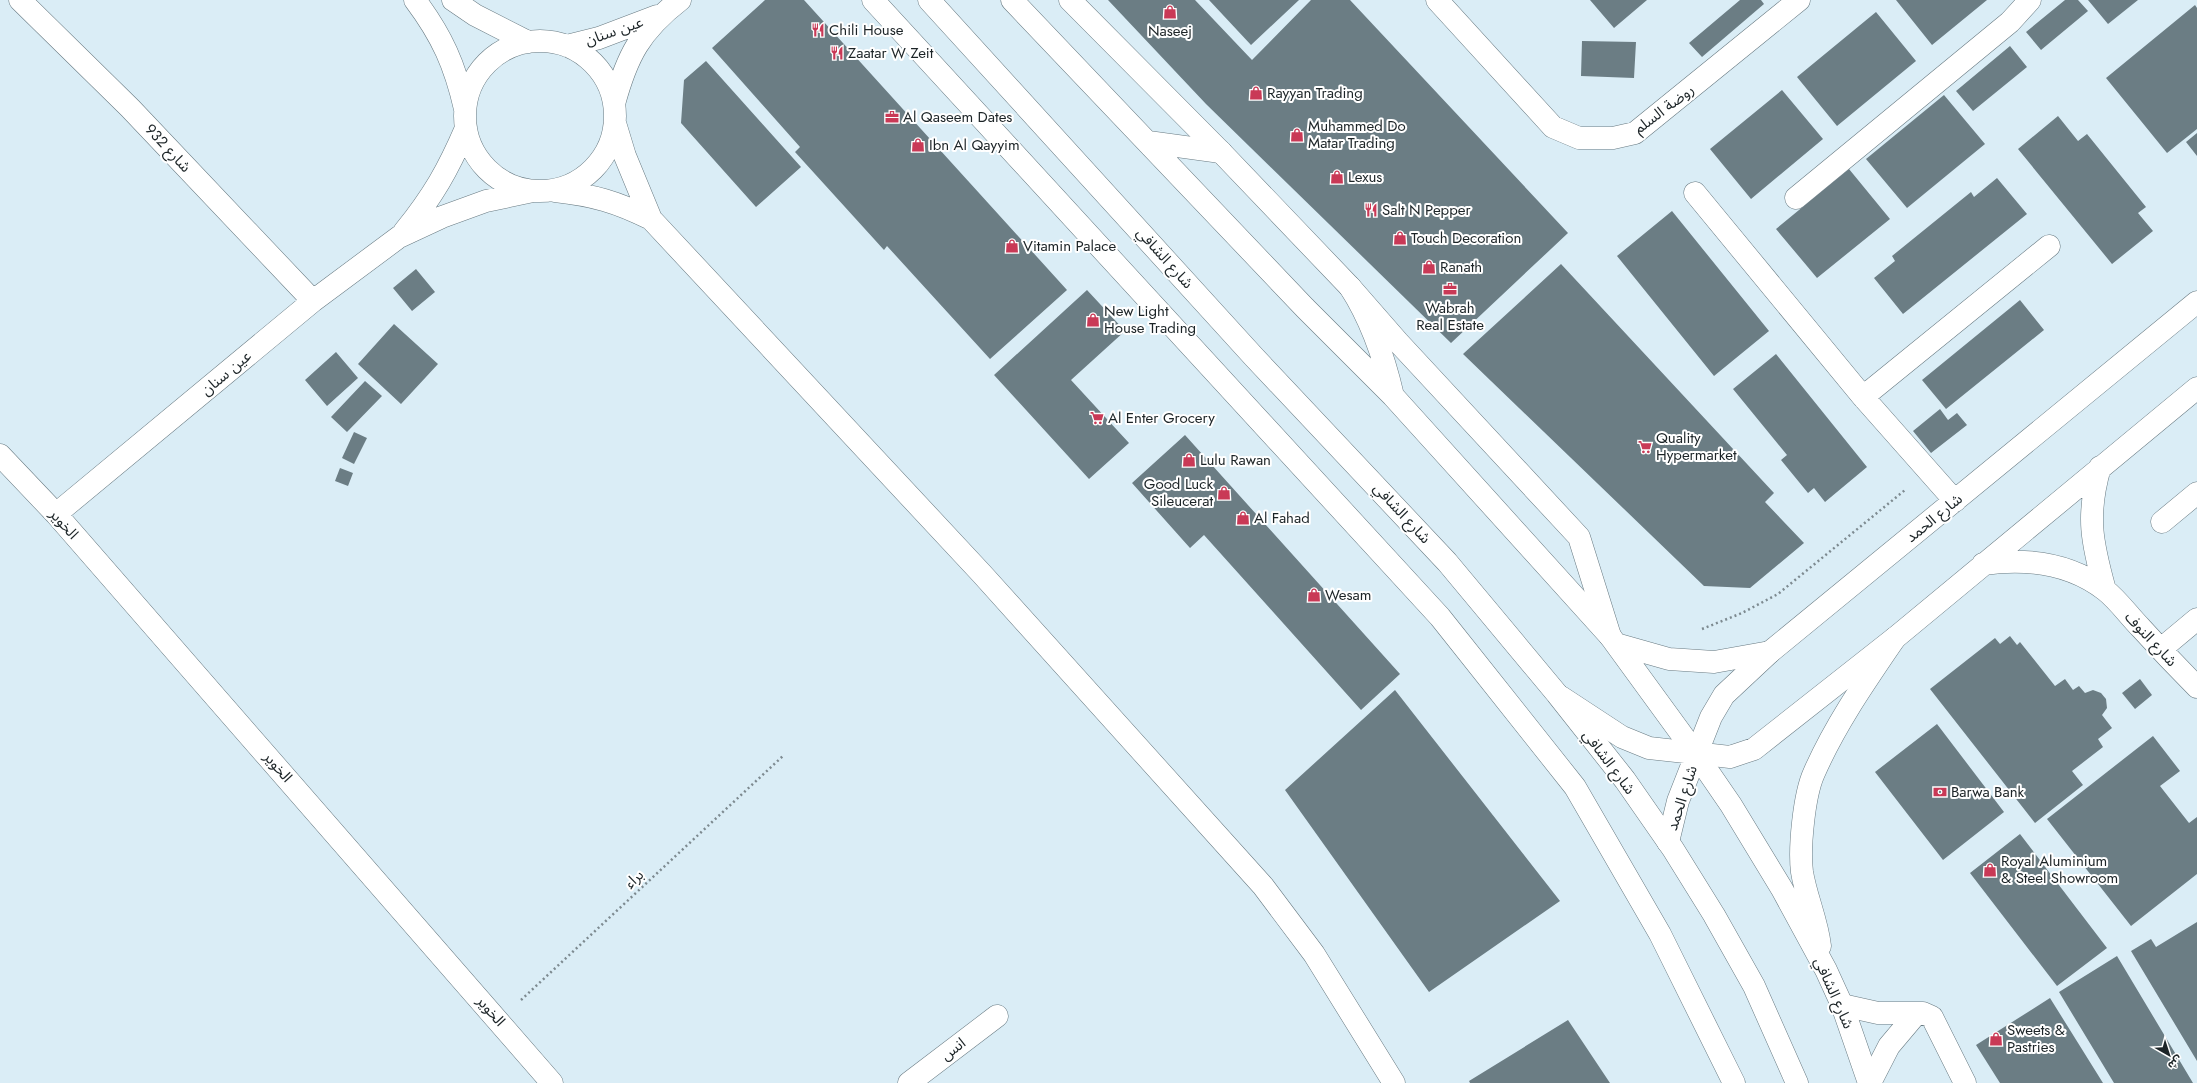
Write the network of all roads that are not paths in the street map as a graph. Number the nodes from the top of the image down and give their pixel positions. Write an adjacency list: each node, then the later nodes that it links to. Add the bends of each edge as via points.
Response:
1 (20, 0): 26 (street, شارع 932, via 130,108)
2 (415, 0): 16 (street, via 441,38 459,85)
3 (453, 0): 13 (street, via 475,15)
4 (680, 0): 12 (street, عين سنان)
5 (873, 0): 55 (street, via 1440,617 1561,769 1575,787 1660,934)
6 (929, 0): 45 (street, شارع الشافي, via 1254,357 1447,562)
7 (1012, 0): 17 (street, شارع الشافي)
8 (1070, 0): 18 (street)
9 (1437, 0): 10 (street, روضة السلم, via 1553,127 1579,138 1613,138 1635,133)
10 (1799, 0)
11 (2030, 0): 21 (street, via 2010,22)
12 (662, 14): 14 (street, عين سنان, via 624,29); 15 (street, عين سنان, via 639,40 623,71)
13 (528, 42): 14 (street, via 548,42); 16 (street, عين سنان, via 504,51 493,58 479,73 470,90)
14 (567, 46): 15 (street, via 584,55 598,68 609,85)
15 (615, 114): 19 (street, عين سنان, via 610,143 601,160 588,175 571,185); 22 (street, via 627,162)
16 (465, 118): 19 (street, via 472,147 482,164 496,177 514,186); 23 (street, عين سنان, via 449,168 427,204)
17 (1148, 142): 18 (street); 29 (street, شارع الشافي, via 1305,308)
18 (1221, 152): 25 (street)
19 (543, 191): 22 (street, via 587,195 620,204); 23 (street, عين سنان, via 472,206 442,216)
20 (1695, 193): 30 (street)
21 (1796, 198)
22 (651, 219): 54 (street, via 982,574 1263,886 1314,954)
23 (399, 237): 26 (street, عين سنان)
24 (2049, 246): 30 (street)
25 (1350, 287): 29 (street, via 1361,305 1386,362); 41 (street, via 1579,537)
26 (313, 300): 35 (street, عين سنان)
27 (2197, 302): 34 (street, شارع الحمد)
28 (2197, 388): 32 (street, شارع الحمد)
29 (1393, 396): 41 (street, شارع الشافي)
30 (1863, 397): 34 (street)
31 (0, 455): 35 (street, الخوير)
32 (2100, 467): 37 (street, شارع الحمد); 38 (street, شارع النوف, via 2090,515 2092,539)
33 (2197, 493): 36 (street)
34 (1955, 501): 43 (street, شارع الحمد)
35 (56, 514): 52 (street, الخوير)
36 (2162, 522)
37 (1983, 564): 38 (street, شارع النوف, via 2009,560 2059,567 2084,577); 40 (street, شارع الحمد)
38 (2105, 590): 42 (street, شارع النوف)
39 (2197, 619): 42 (street)
40 (1894, 638): 46 (street, شارع الحمد, via 1754,749 1730,757); 48 (street, via 1851,704 1813,775 1802,824 1802,872 1818,928)
41 (1613, 640): 43 (street, via 1669,659 1714,662); 46 (street, شارع الشافي)
42 (2161, 649): 44 (street, شارع النوف)
43 (1770, 652): 46 (street, شارع الحمد, via 1724,695)
44 (2197, 688)
45 (1557, 694): 46 (street, شارع الحمد, via 1629,740 1649,748); 47 (street, شارع الشافي, via 1625,780)
46 (1696, 754): 47 (street, شارع الحمد, via 1678,801); 48 (street, شارع الشافي, via 1750,834)
47 (1668, 842): 56 (street, شارع الشافي, via 1714,915 1754,986)
48 (1826, 970): 49 (street, شارع الشافي)
49 (1842, 1005): 50 (street, via 1878,1014); 57 (street, شارع الشافي)
50 (1916, 1014): 57 (street, via 1889,1046); 58 (street, via 1924,1013 1932,1017)
51 (997, 1016): 53 (street, انس)
52 (552, 1083)
53 (909, 1083)
54 (1394, 1083)
55 (1734, 1083)
56 (1796, 1083)
57 (1870, 1083)
58 (1965, 1083)

